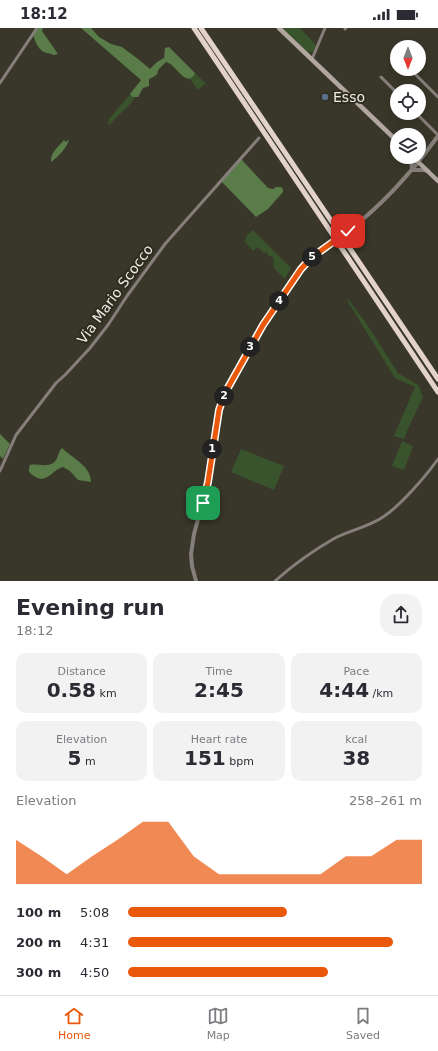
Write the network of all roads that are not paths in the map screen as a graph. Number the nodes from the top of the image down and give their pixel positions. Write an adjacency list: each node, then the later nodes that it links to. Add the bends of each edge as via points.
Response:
1 (37, 28): 9 (street)
2 (194, 28): 24 (highway)
3 (201, 28): 23 (highway)
4 (279, 28): 6 (main road)
5 (325, 28): 6 (street)
6 (312, 60): 13 (main road)
7 (417, 76): 11 (street)
8 (381, 77): 10 (street)
9 (0, 83)
10 (390, 86)
11 (438, 97)
12 (423, 120): 14 (street)
13 (390, 134)
14 (438, 135): 16 (street)
15 (259, 138): 26 (street, Via Mario Scocco, via 165,244 105,330 56,383 16,435)
16 (426, 151)
17 (412, 164): 20 (street)
18 (416, 164): 20 (street)
19 (420, 164): 21 (main road)
20 (412, 170): 21 (street); 27 (street, bridge, via 366,217 311,258 301,269 263,325 225,393 219,410 208,482 194,534 191,554)
21 (428, 172): 22 (main road)
22 (438, 181)
23 (438, 379)
24 (438, 392)
25 (438, 459): 28 (street, via 405,497 384,516 369,526 336,538)
26 (0, 470)
27 (196, 581)
28 (275, 581)

